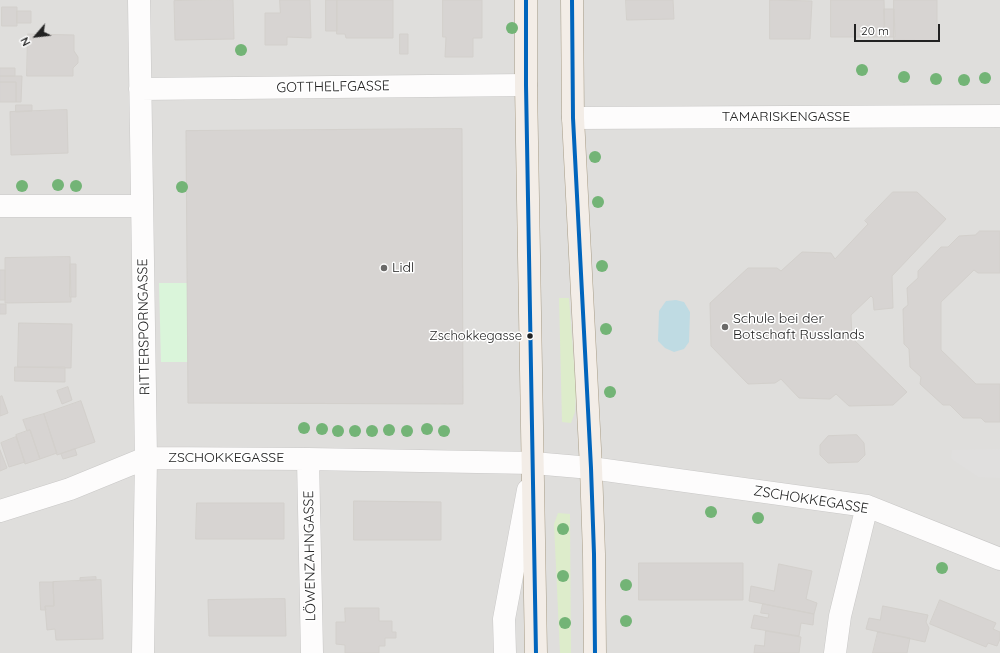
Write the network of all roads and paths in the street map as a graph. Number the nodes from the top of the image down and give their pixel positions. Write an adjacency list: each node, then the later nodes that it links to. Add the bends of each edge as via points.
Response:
1 (139, 0): 5 (street, RITTERSPORNGASSE)
2 (526, 0): 4 (main road)
3 (572, 0): 7 (main road)
4 (526, 85): 5 (street, GOTTHELFGASSE); 12 (main road)
5 (140, 89): 9 (street, RITTERSPORNGASSE)
6 (1000, 116): 7 (street, TAMARISKENGASSE)
7 (573, 118): 13 (main road)
8 (0, 206): 9 (street)
9 (142, 206): 10 (street, RITTERSPORNGASSE)
10 (146, 458): 11 (street, ZSCHOKKEGASSE); 15 (street, ZSCHOKKEGASSE, via 70,489); 17 (street, RITTERSPORNGASSE)
11 (308, 459): 12 (street, ZSCHOKKEGASSE); 18 (street, LÖWENZAHNGASSE)
12 (533, 463): 13 (street, ZSCHOKKEGASSE); 19 (street, via 504,619); 20 (main road)
13 (591, 468): 14 (street, ZSCHOKKEGASSE); 21 (main road)
14 (867, 506): 16 (street, ZSCHOKKEGASSE); 22 (street, via 840,616)
15 (0, 511)
16 (1000, 559)
17 (143, 653)
18 (312, 653)
19 (505, 653)
20 (536, 653)
21 (595, 653)
22 (836, 653)

